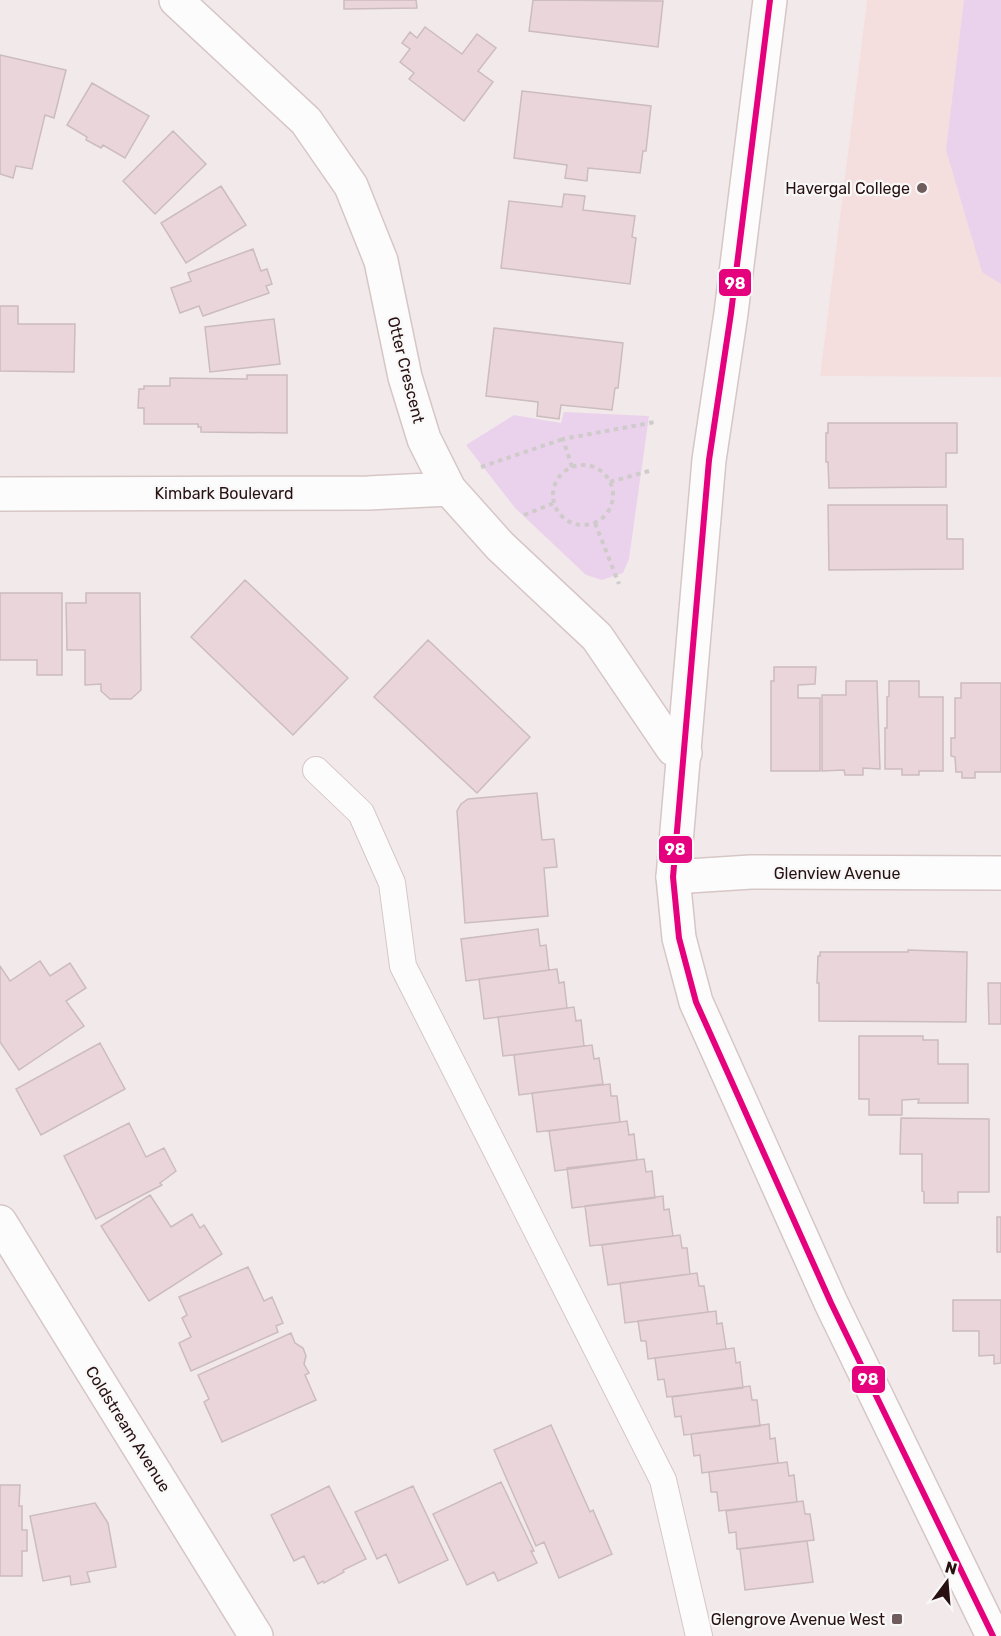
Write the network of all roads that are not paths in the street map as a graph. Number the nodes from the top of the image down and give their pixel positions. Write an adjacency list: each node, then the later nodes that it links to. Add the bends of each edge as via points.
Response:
1 (176, 0): 3 (street, Otter Crescent, via 306,121 351,186 381,261 405,377 421,429)
2 (770, 0): 5 (street, via 709,460)
3 (449, 489): 4 (street, Kimbark Boulevard); 5 (street, Otter Crescent, via 500,546 597,637 673,749)
4 (0, 494)
5 (685, 753): 8 (street)
6 (316, 770): 11 (lane, via 361,813 392,882 403,966 663,1480)
7 (1001, 873): 8 (street, Glenview Avenue, via 751,873)
8 (673, 877): 12 (street, via 679,938 696,1002 831,1303)
9 (0, 1222): 10 (street, Coldstream Avenue)
10 (256, 1636)
11 (699, 1636)
12 (993, 1636)

